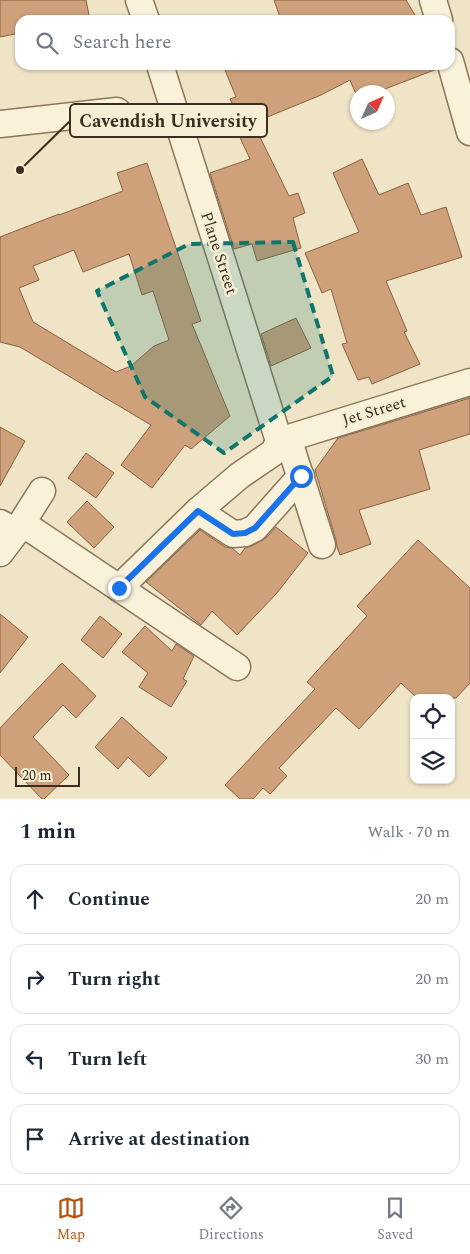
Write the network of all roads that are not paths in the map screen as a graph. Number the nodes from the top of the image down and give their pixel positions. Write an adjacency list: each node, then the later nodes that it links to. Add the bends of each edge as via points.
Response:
1 (139, 0): 3 (street)
2 (433, 0): 4 (street)
3 (144, 15)
4 (438, 15)
5 (162, 70): 11 (street, Plane Street)
6 (453, 70): 9 (street)
7 (117, 111): 8 (street)
8 (0, 124)
9 (470, 132)
10 (470, 382): 11 (street, Jet Street)
11 (284, 440): 12 (street, Plane Street); 14 (street, via 274,452 239,476)
12 (301, 476): 14 (street, via 255,528 245,533 233,534); 16 (street, Plane Street)
13 (42, 491): 15 (street)
14 (198, 511): 18 (street)
15 (12, 526): 17 (street); 18 (street)
16 (322, 545)
17 (0, 553)
18 (119, 588): 19 (street)
19 (237, 667)

